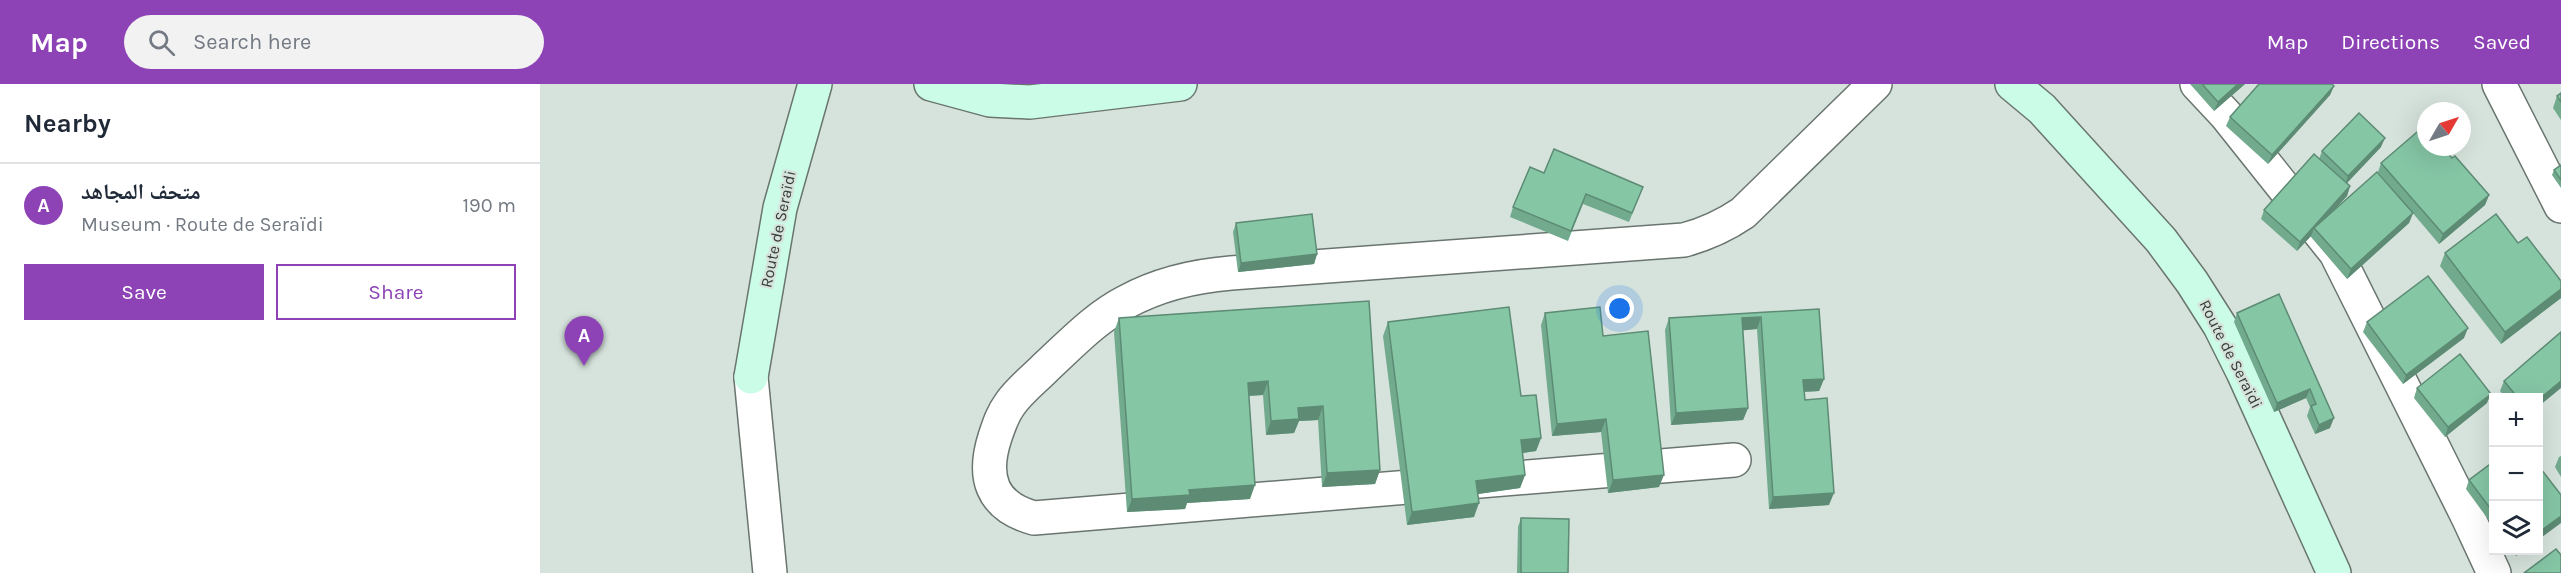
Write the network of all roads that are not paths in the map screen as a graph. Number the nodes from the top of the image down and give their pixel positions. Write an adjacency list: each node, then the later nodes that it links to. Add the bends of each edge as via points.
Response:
1 (793, 84): 10 (street, Route de Seraïdi, via 753,230 748,285)
2 (815, 84): 10 (street, Route de Seraïdi, via 780,208)
3 (931, 84): 4 (street, via 990,100 1030,102)
4 (1180, 84)
5 (1875, 84): 11 (street, via 1743,213 1705,235 1684,240 1203,275 1151,290 1100,319 1023,389 1001,418 988,471 995,491 1009,507 1034,518)
6 (2012, 84): 13 (street, Route de Seraïdi, via 2058,126 2161,240 2192,282 2243,372)
7 (2198, 84): 14 (street, via 2336,253)
8 (2499, 84): 9 (street)
9 (2561, 206)
10 (751, 377): 12 (street, Route de Seraïdi)
11 (1734, 460)
12 (770, 573)
13 (2334, 573)
14 (2494, 573)

